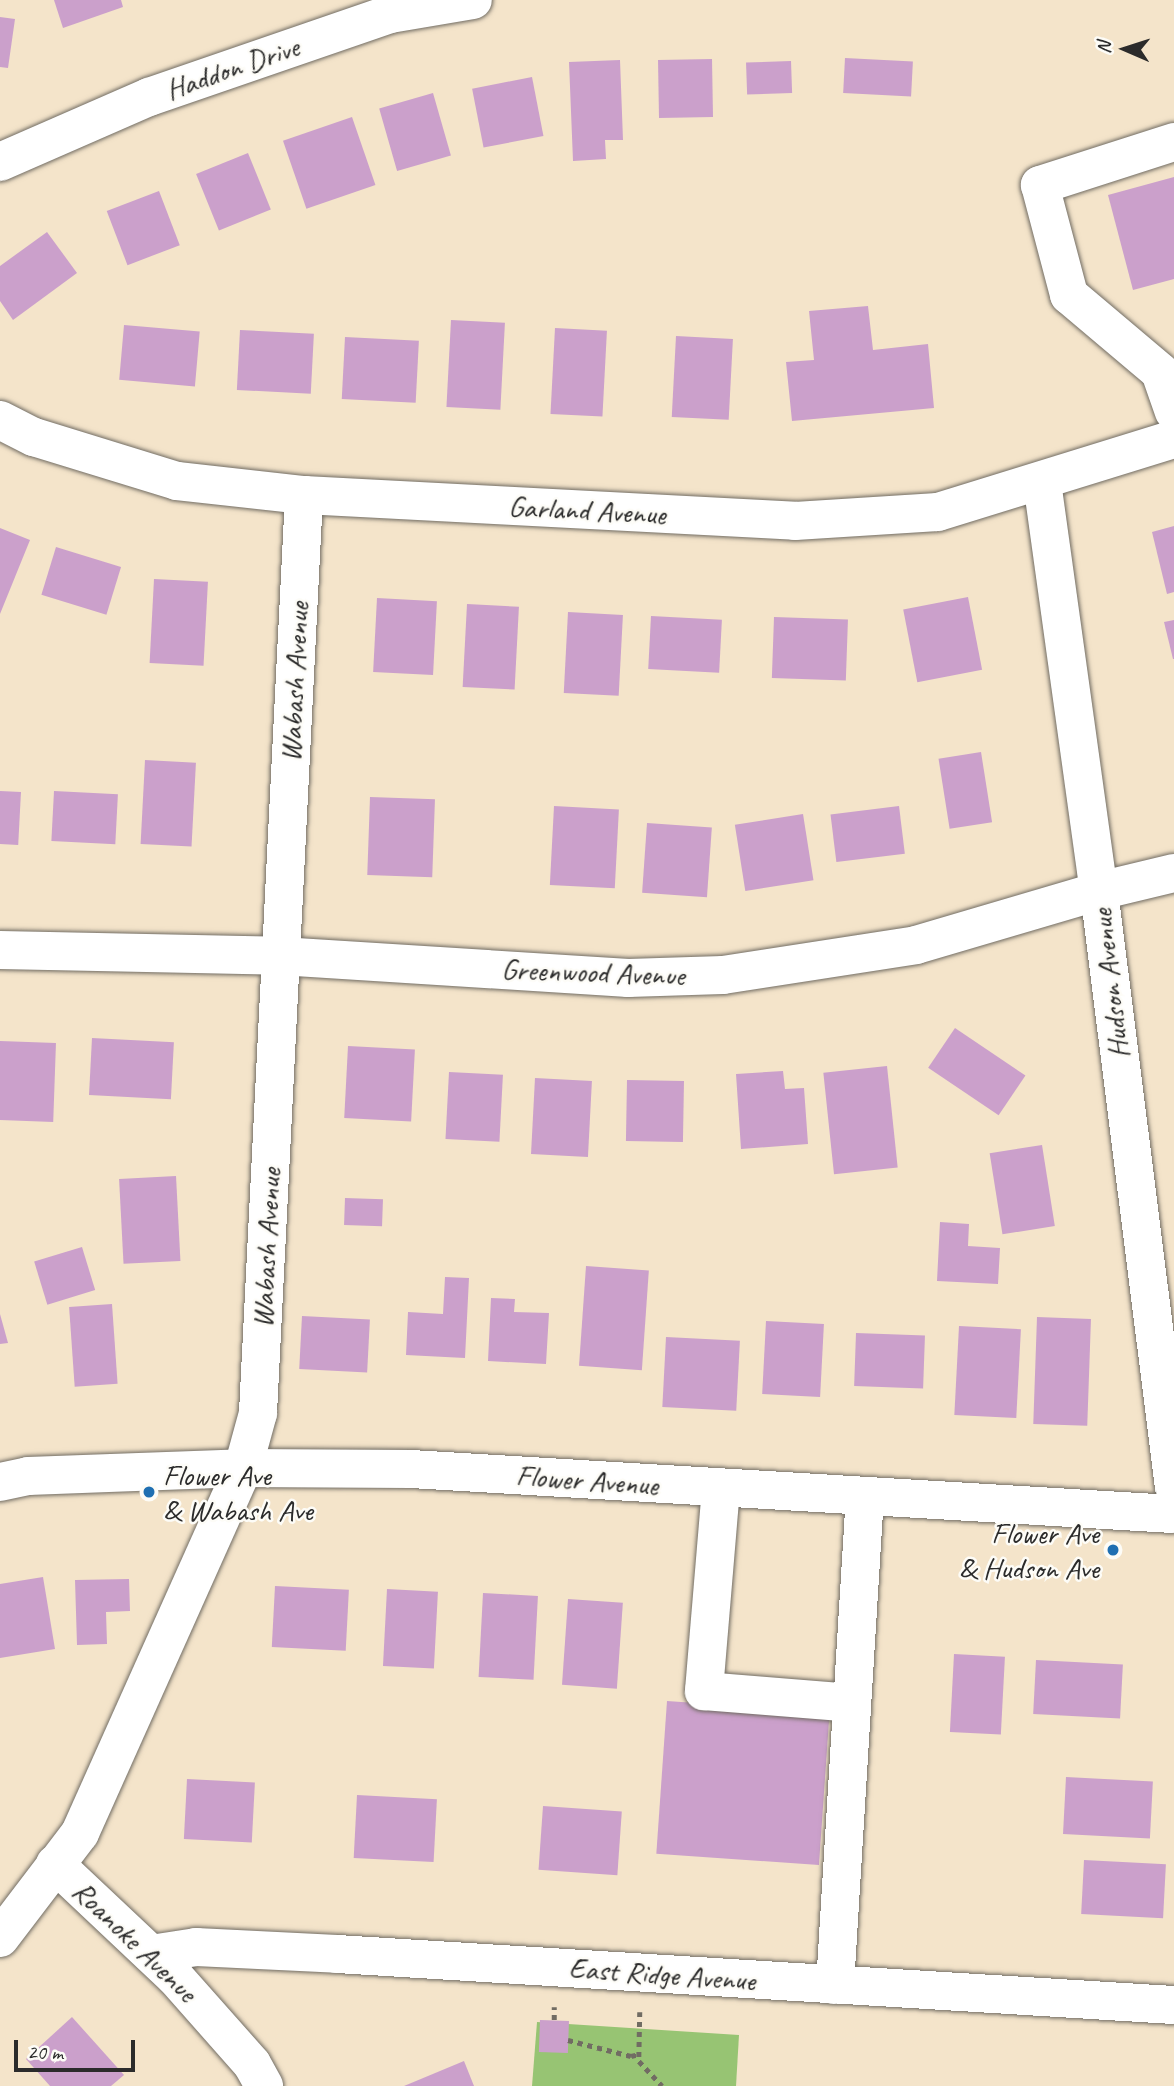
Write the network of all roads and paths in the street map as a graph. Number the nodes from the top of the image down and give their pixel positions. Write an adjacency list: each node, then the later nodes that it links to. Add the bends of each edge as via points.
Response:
1 (473, 0): 3 (street, Haddon Drive, via 390,14 149,97)
2 (1174, 142): 4 (street, via 1040,185 1069,295 1160,372)
3 (0, 162)
4 (1174, 412)
5 (0, 420): 8 (street, Garland Avenue, via 34,437 177,481)
6 (1174, 439): 7 (street, Garland Avenue)
7 (1041, 482): 8 (street, Garland Avenue, via 938,512 795,521); 10 (street, Hudson Avenue)
8 (304, 495): 12 (street, Wabash Avenue)
9 (1174, 873): 10 (street, Greenwood Avenue)
10 (1099, 891): 12 (street, Greenwood Avenue, via 916,945 723,975 628,978); 15 (street, Hudson Avenue)
11 (0, 950): 12 (street, Greenwood Avenue)
12 (280, 956): 13 (street, Wabash Avenue, via 258,1413)
13 (243, 1468): 14 (street, Flower Avenue, via 28,1476); 16 (street, Flower Avenue, via 411,1469); 20 (street, Wabash Avenue, via 80,1833)
14 (0, 1482)
15 (1174, 1487)
16 (720, 1488): 17 (street, Flower Avenue); 19 (street, via 704,1691)
17 (865, 1498): 18 (street, Flower Avenue); 19 (street)
18 (1174, 1514)
19 (852, 1703): 24 (street)
20 (55, 1864): 21 (street, Wabash Avenue); 22 (street, Roanoke Avenue)
21 (0, 1938)
22 (151, 1954): 23 (street, East Ridge Avenue, via 196,1947); 28 (street, Roanoke Avenue, via 252,2064)
23 (643, 1973): 24 (street, East Ridge Avenue); 27 (path)
24 (835, 1984): 25 (street, East Ridge Avenue)
25 (1174, 2005)
26 (568, 2040): 27 (path, via 631,2056)
27 (639, 2054): 29 (path, via 639,2061)
28 (264, 2086)
29 (662, 2086)

